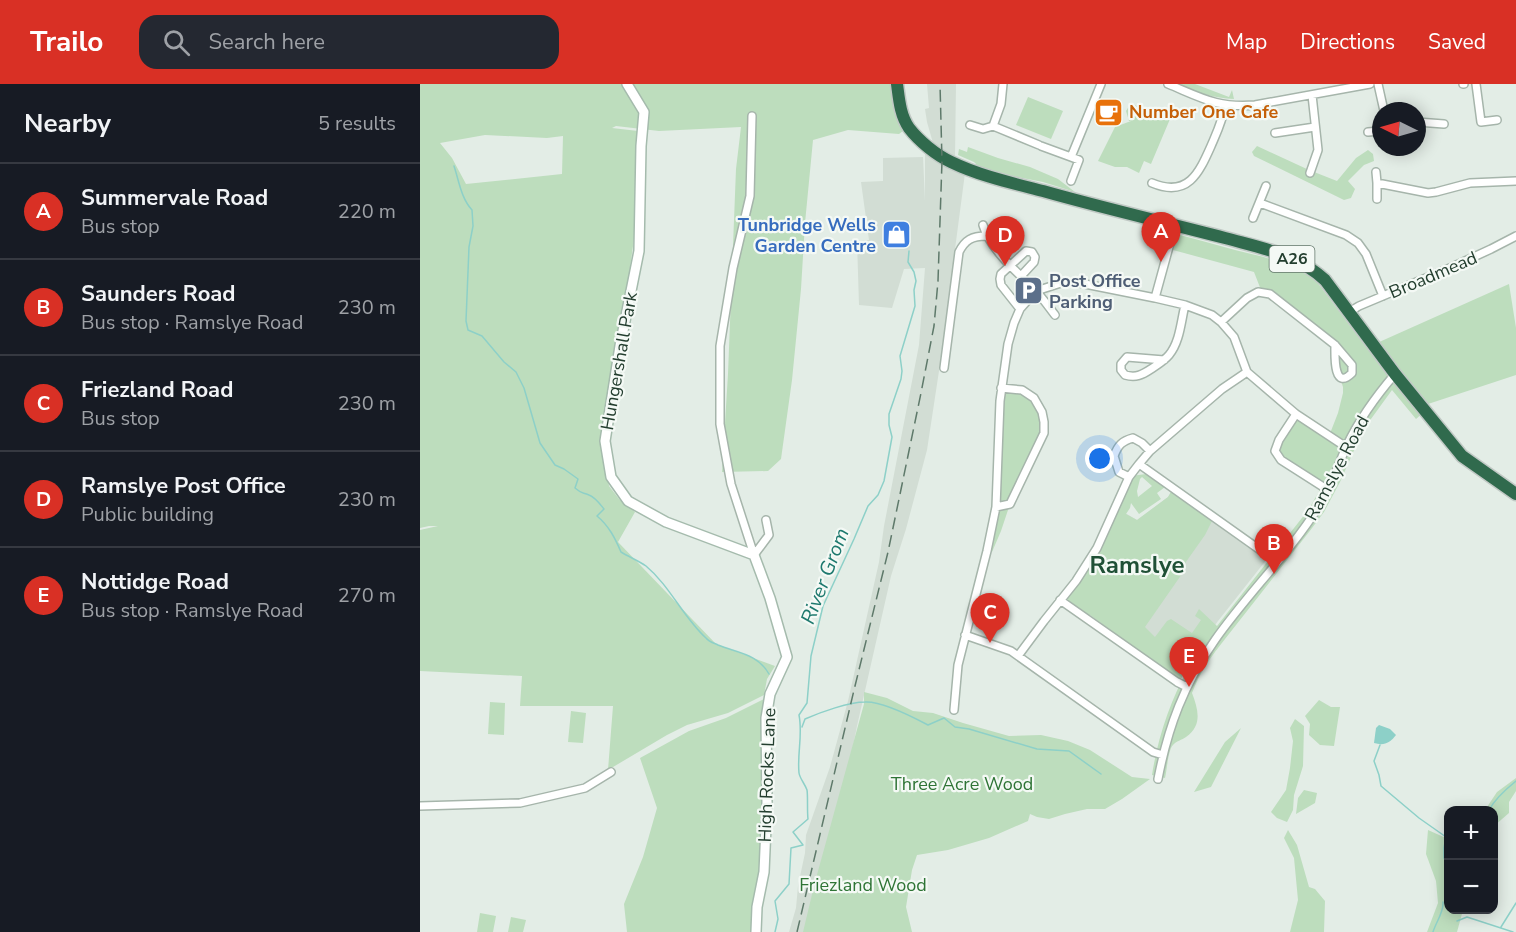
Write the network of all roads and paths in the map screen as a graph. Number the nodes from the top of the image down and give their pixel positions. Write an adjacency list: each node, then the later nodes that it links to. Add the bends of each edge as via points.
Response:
1 (627, 84): 62 (street, Hungershall Park, via 644,112 639,251 605,441 610,477 628,501 666,522)
2 (897, 84): 34 (highway, A26, via 903,116 910,129 952,162 1008,182)
3 (1003, 84): 17 (street)
4 (1101, 84): 22 (street)
5 (1170, 84): 11 (street)
6 (1370, 84): 9 (street)
7 (1378, 84): 10 (street)
8 (1476, 84): 13 (street, via 1481,122)
9 (1312, 95): 11 (street, via 1255,105); 18 (street)
10 (1382, 102)
11 (1225, 105): 27 (street, via 1224,117 1195,177 1181,186 1160,191)
12 (752, 116): 62 (street, via 750,196 720,346 720,424 731,484)
13 (1497, 120)
14 (1426, 123): 15 (street)
15 (1444, 124)
16 (970, 125): 17 (street, via 983,129)
17 (993, 126): 22 (street)
18 (1315, 127): 21 (street); 24 (street, via 1318,150)
19 (1368, 132): 20 (street)
20 (1372, 132)
21 (1275, 133)
22 (1071, 157): 25 (street, via 1079,160)
23 (1376, 172): 28 (street)
24 (1310, 173)
25 (1071, 181)
26 (1516, 182): 28 (street, via 1470,183 1428,193)
27 (1152, 183)
28 (1377, 183): 30 (street)
29 (1266, 186): 31 (street)
30 (1377, 199)
31 (1260, 202): 32 (street); 40 (street, via 1358,243)
32 (1254, 218)
33 (983, 225): 35 (street)
34 (1175, 225): 41 (street); 44 (highway, A26, via 1301,262 1325,280)
35 (986, 236): 37 (street); 49 (street, via 971,238 960,252)
36 (1516, 236): 40 (street, Broadmead)
37 (1011, 266): 38 (street); 38 (street, via 1026,251 1032,252 1034,262); 43 (street, via 1001,274 1001,285)
38 (1021, 276): 39 (street)
39 (1036, 291): 41 (street, via 1060,283 1080,283); 43 (street); 45 (street)
40 (1383, 296): 44 (street, Broadmead)
41 (1155, 298): 42 (street)
42 (1185, 306): 46 (street); 48 (street, via 1176,344)
43 (1020, 309): 52 (street, via 1008,344)
44 (1349, 312): 51 (highway, A26)
45 (1055, 315)
46 (1221, 322): 47 (street, via 1246,298 1258,292 1270,294); 50 (street, via 1234,337)
47 (1335, 345)
48 (1164, 360): 48 (street, via 1142,376 1131,377 1121,370 1127,357)
49 (944, 368)
50 (1246, 372): 53 (street); 55 (street)
51 (1395, 374): 54 (street, Ramslye Road); 59 (highway, A26, via 1462,456)
52 (1001, 388): 60 (street); 60 (street, via 1022,390 1034,398 1042,412 1044,433 1010,504)
53 (1296, 414): 54 (street); 58 (street, via 1275,451 1281,460)
54 (1346, 447): 58 (street, Ramslye Road)
55 (1150, 451): 56 (street); 57 (street, via 1133,438 1117,447 1114,456 1119,472)
56 (1139, 464): 57 (street); 63 (street)
57 (1129, 477): 64 (street, via 1097,548)
58 (1328, 490): 63 (street, Ramslye Road, via 1306,526)
59 (1516, 494)
60 (996, 507): 65 (street)
61 (766, 520): 62 (street, via 769,535)
62 (754, 555): 73 (street, High Rocks Lane, via 787,657 770,694 766,718 764,872)
63 (1277, 561): 67 (street, Ramslye Road, via 1215,640)
64 (1060, 600): 66 (street); 67 (street)
65 (965, 635): 66 (street); 68 (street)
66 (1018, 656): 69 (street)
67 (1187, 687): 69 (street, Ramslye Road)
68 (954, 710)
69 (1163, 756): 71 (street, Ramslye Road)
70 (611, 772): 72 (street, via 585,788 520,803)
71 (1158, 778)
72 (422, 804)
73 (756, 932)

